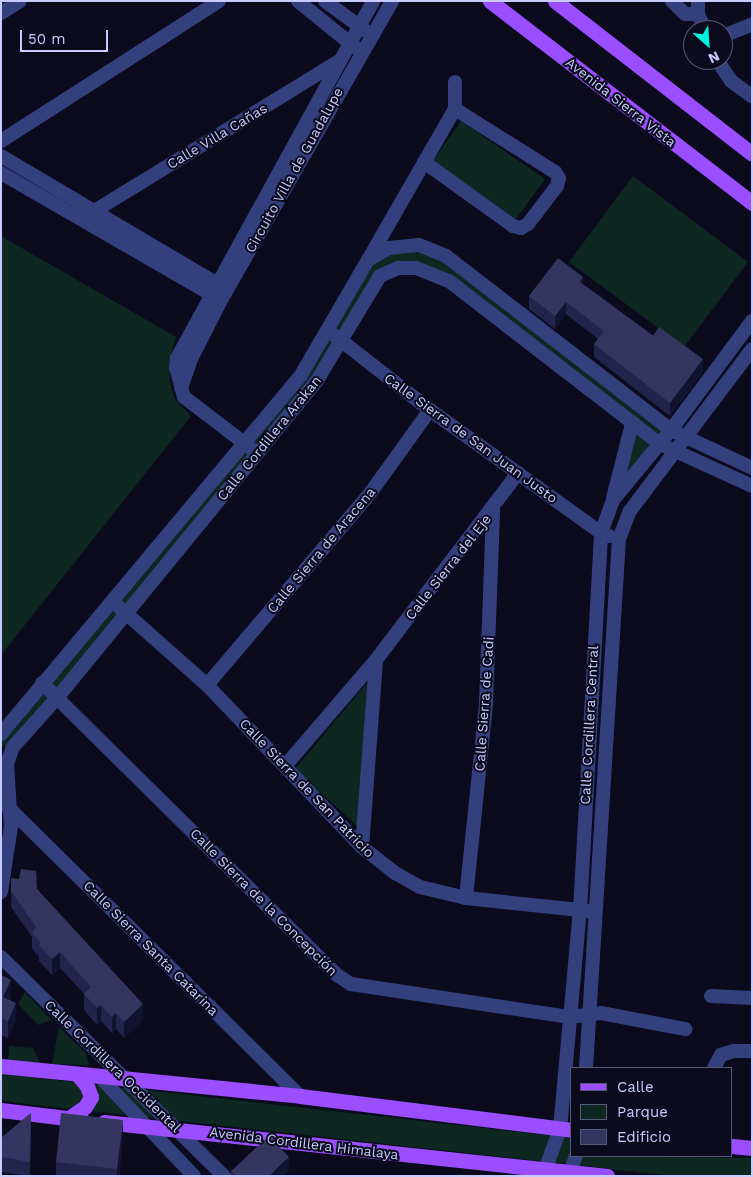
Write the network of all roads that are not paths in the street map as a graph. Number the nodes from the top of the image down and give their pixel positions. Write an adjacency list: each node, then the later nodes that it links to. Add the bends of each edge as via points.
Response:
1 (20, 1): 11 (street)
2 (219, 1): 24 (street)
3 (298, 1): 17 (street)
4 (325, 1): 14 (street)
5 (373, 1): 14 (street, Circuito Villa de Guadalupe)
6 (392, 1): 16 (street, Circuito Villa de Guadalupe)
7 (490, 1): 29 (main road, Avenida Sierra Vista)
8 (555, 1): 25 (main road)
9 (672, 1): 10 (street, via 685,14)
10 (698, 7): 12 (street)
11 (1, 13)
12 (702, 20)
13 (752, 24): 15 (street)
14 (358, 26): 16 (street); 17 (street, Circuito Villa de Guadalupe)
15 (733, 32)
16 (371, 34): 18 (street, Circuito Villa de Guadalupe)
17 (348, 44): 18 (street); 19 (street, Circuito Villa de Guadalupe)
18 (361, 51): 19 (street, Circuito Villa de Guadalupe)
19 (346, 64): 30 (street, Calle Villa Cañas); 34 (street, Circuito Villa de Guadalupe)
20 (724, 70): 22 (street, via 731,81)
21 (455, 82): 23 (street)
22 (752, 96)
23 (455, 109): 27 (street, Calle Cordillera Arakan); 27 (street, via 554,172 559,178 557,186 528,224 521,228 513,226)
24 (1, 141)
25 (752, 154)
26 (1, 156): 30 (street)
27 (424, 162): 32 (street, Calle Cordillera Arakan)
28 (1, 173): 31 (street)
29 (752, 203)
30 (96, 210): 31 (street, Calle Villa Cañas); 34 (street)
31 (83, 218): 34 (street)
32 (368, 260): 33 (street); 36 (street, Calle Cordillera Arakan); 41 (street, via 389,248 419,245 446,256)
33 (380, 276): 37 (street, Calle Cordillera Arakan); 40 (street, via 398,268 416,268 449,281)
34 (219, 292): 43 (street, Circuito Villa de Guadalupe, via 179,353 176,368 181,388 191,404)
35 (752, 322): 41 (street, Calle Cordillera Central)
36 (328, 330): 37 (street, Calle Sierra de San Juan Justo); 43 (street, Calle Cordillera Arakan, via 301,375)
37 (341, 340): 39 (street, Calle Sierra de San Juan Justo); 46 (street, Calle Cordillera Arakan, via 316,382)
38 (752, 349): 42 (street, Calle Cordillera Central)
39 (430, 410): 48 (street, Calle Sierra de San Juan Justo); 58 (street, Calle Sierra de Aracena, via 371,492)
40 (632, 424): 44 (street); 50 (street)
41 (671, 430): 42 (street); 44 (street, Calle Cordillera Central)
42 (685, 439): 45 (street, Calle Cordillera Central); 47 (street)
43 (246, 444): 46 (street); 54 (street, Calle Cordillera Arakan)
44 (660, 444): 45 (street); 50 (street, Calle Cordillera Central)
45 (673, 452): 49 (street); 53 (street, Calle Cordillera Central, via 630,511)
46 (258, 454): 55 (street, Calle Cordillera Arakan)
47 (752, 468)
48 (518, 473): 51 (street, Calle Sierra del Eje); 52 (street, Calle Sierra de San Juan Justo)
49 (752, 486)
50 (612, 500): 52 (street, Calle Cordillera Central)
51 (493, 509): 56 (street, Calle Sierra del Eje); 68 (street, Calle Sierra de Cadi, via 486,702)
52 (601, 533): 53 (street, Calle Sierra de San Juan Justo); 63 (street, Calle Cordillera Central)
53 (619, 539): 64 (street, Calle Cordillera Central)
54 (112, 602): 55 (street, Calle Sierra de San Patricio); 57 (street, Calle Cordillera Arakan)
55 (125, 612): 58 (street, Calle Sierra de San Patricio); 59 (street, Calle Cordillera Arakan)
56 (376, 660): 62 (street, Calle Sierra del Eje); 66 (street)
57 (42, 683): 59 (street, Calle Sierra de la Concepción); 60 (street, Calle Cordillera Arakan)
58 (207, 685): 62 (street, Calle Sierra de San Patricio)
59 (58, 698): 61 (street, Calle Cordillera Arakan, via 13,747); 75 (street, Calle Sierra de la Concepción, via 338,975 351,984)
60 (1, 734)
61 (4, 762): 65 (street, Calle Cordillera Arakan)
62 (285, 766): 66 (street, Calle Sierra de San Patricio)
63 (585, 800): 64 (street); 69 (street, Calle Cordillera Central)
64 (602, 802): 70 (street, Calle Cordillera Central)
65 (5, 804): 67 (street, Calle Cordillera Arakan, via 9,851); 84 (street, Calle Sierra Santa Catarina)
66 (362, 848): 68 (street, Calle Sierra de San Patricio, via 420,887)
67 (1, 892)
68 (466, 898): 69 (street, Calle Sierra de San Patricio)
69 (580, 911): 70 (street, Calle Sierra de San Patricio); 75 (street, Calle Cordillera Central)
70 (596, 912): 74 (street, Calle Cordillera Central)
71 (1, 957): 83 (street, Calle Cordillera Occidental)
72 (711, 996): 73 (street)
73 (752, 998)
74 (589, 1016): 75 (street, Calle Sierra de la Concepción); 76 (street, Calle Sierra de la Concepción, via 601,1013); 79 (street, Calle Cordillera Central)
75 (569, 1018): 89 (street, Calle Cordillera Central)
76 (685, 1029)
77 (752, 1051): 80 (street, via 721,1055)
78 (1, 1066): 81 (main road)
79 (586, 1067)
80 (715, 1067)
81 (77, 1074): 82 (main road); 86 (main road, via 87,1086 90,1097 85,1107)
82 (99, 1076): 83 (main road); 87 (street, Calle Cordillera Occidental)
83 (122, 1078): 84 (main road); 88 (street, Calle Cordillera Occidental)
84 (300, 1096): 89 (main road)
85 (1, 1110): 86 (main road, Avenida Cordillera Himalaya)
86 (69, 1118): 87 (main road, Avenida Cordillera Himalaya)
87 (147, 1127): 88 (main road, Avenida Cordillera Himalaya); 95 (street, Calle Cordillera Occidental)
88 (177, 1129): 93 (main road, Avenida Cordillera Himalaya); 96 (street, Calle Cordillera Occidental)
89 (566, 1130): 93 (street, Calle Cordillera Central)
90 (733, 1146): 91 (main road)
91 (752, 1148)
92 (576, 1157): 94 (street)
93 (544, 1173): 94 (main road, Avenida Cordillera Himalaya)
94 (570, 1174): 97 (main road, Avenida Cordillera Himalaya)
95 (194, 1176)
96 (224, 1176)
97 (607, 1176)

